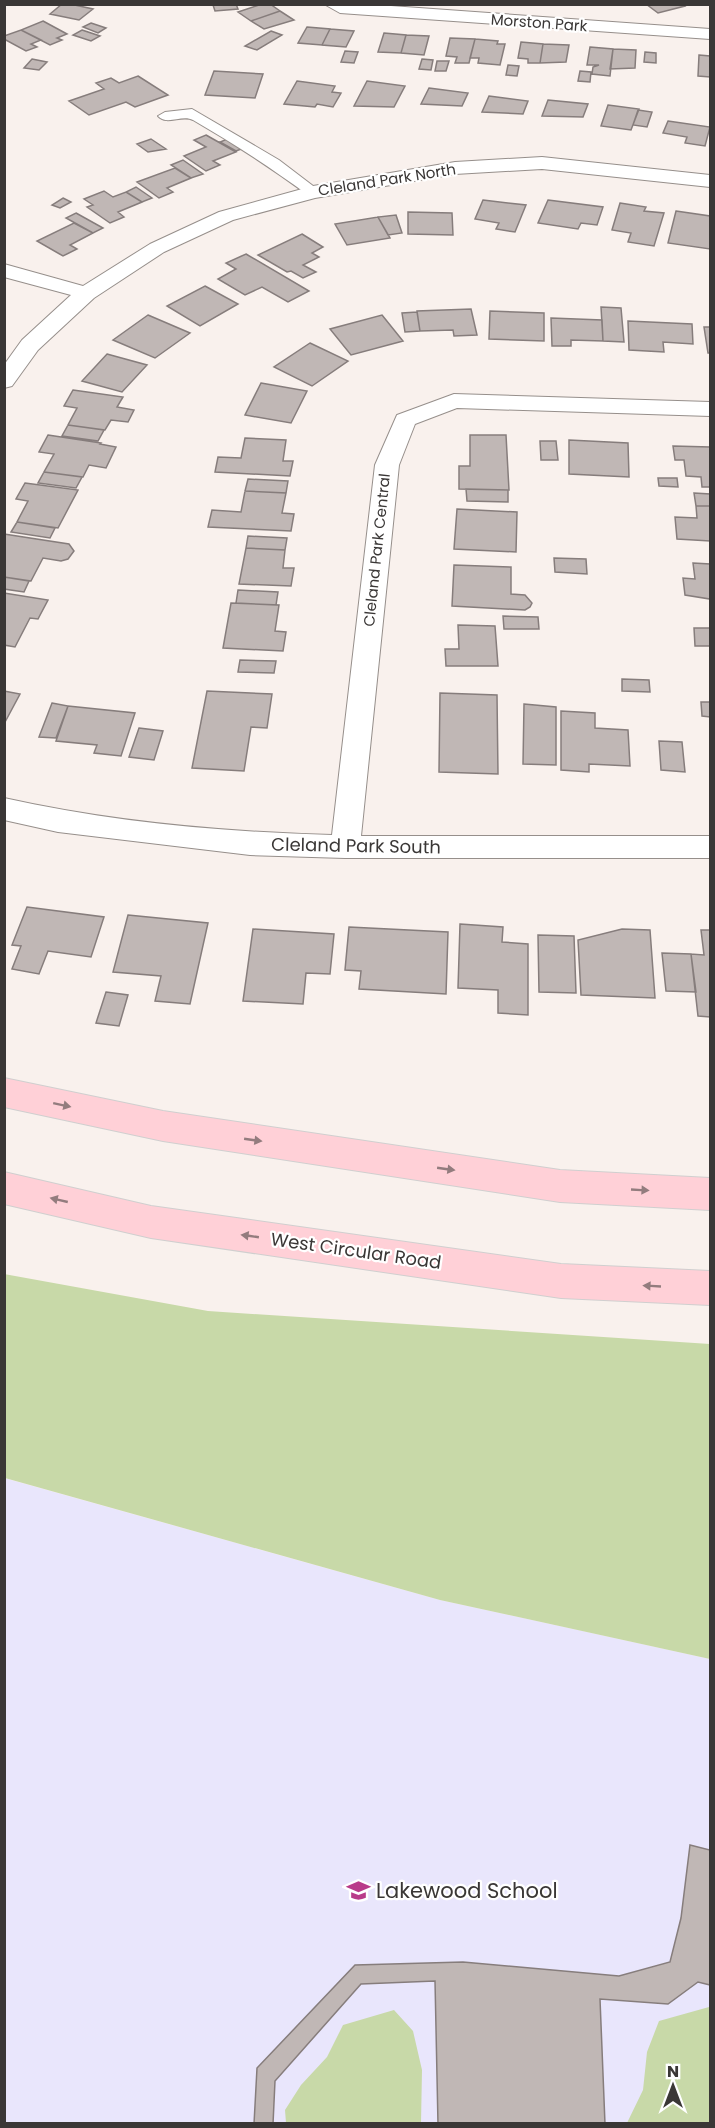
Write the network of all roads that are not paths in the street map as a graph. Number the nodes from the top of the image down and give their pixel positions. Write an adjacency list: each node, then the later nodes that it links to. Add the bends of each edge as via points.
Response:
1 (332, 4): 3 (street, Morston Park, via 340,8)
2 (554, 4): 3 (street)
3 (538, 23): 4 (street, Morston Park)
4 (711, 34)
5 (165, 116): 7 (lane, via 192,113)
6 (711, 181): 7 (street, Cleland Park North, via 542,163 454,168)
7 (313, 192): 9 (street, Cleland Park North, via 226,216 157,248)
8 (4, 270): 9 (street)
9 (86, 293): 10 (street, via 30,345)
10 (4, 381)
11 (711, 410): 13 (street, Cleland Park Central, via 454,401 405,420 387,465)
12 (4, 809): 13 (street, Cleland Park South, via 58,821 250,844)
13 (345, 847): 14 (street, Cleland Park South)
14 (711, 848)
15 (4, 1092): 17 (highway, one-way to 17, via 163,1126 560,1186)
16 (4, 1188): 18 (highway, West Circular Road, one-way to 16, via 561,1281 150,1222)
17 (711, 1194)
18 (711, 1288)

